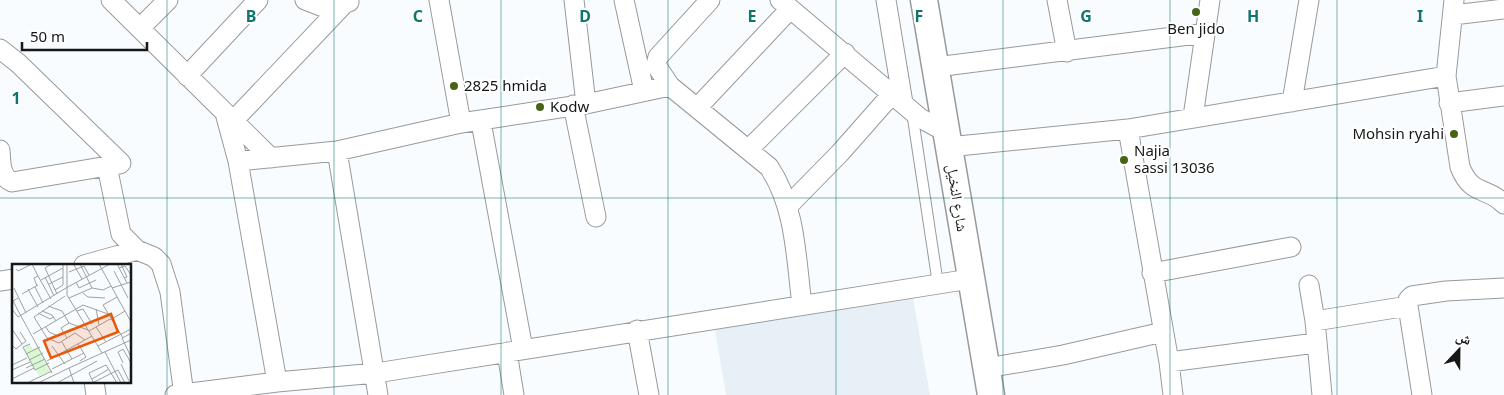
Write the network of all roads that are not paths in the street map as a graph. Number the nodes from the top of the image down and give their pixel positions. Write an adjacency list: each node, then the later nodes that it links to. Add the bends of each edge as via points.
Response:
1 (111, 0): 18 (street)
2 (168, 0): 18 (street)
3 (258, 0): 24 (street)
4 (305, 0): 14 (street, via 323,7)
5 (439, 0): 37 (street)
6 (574, 0): 32 (street)
7 (624, 0): 27 (street)
8 (710, 0): 26 (street, via 658,57 656,65)
9 (886, 0): 30 (street)
10 (924, 0): 23 (main road, شارع النخيل)
11 (1057, 0): 21 (street)
12 (1210, 0): 19 (street)
13 (1309, 0): 29 (street)
14 (352, 1): 34 (street)
15 (785, 5): 22 (street); 33 (street)
16 (1454, 8): 17 (street); 25 (street)
17 (1504, 9)
18 (140, 28): 24 (street)
19 (1205, 33): 21 (street); 35 (street)
20 (0, 49): 45 (street, via 122,163)
21 (1067, 52): 23 (street)
22 (845, 53): 30 (street); 41 (street)
23 (936, 68): 39 (main road, شارع النخيل)
24 (187, 76): 34 (street)
25 (1446, 76): 29 (street); 31 (street)
26 (670, 86): 27 (street); 33 (street)
27 (644, 91): 32 (street)
28 (1504, 96): 31 (street)
29 (1292, 102): 35 (street)
30 (902, 103): 39 (street); 47 (street, via 840,153); 54 (lane)
31 (1449, 103): 46 (street, via 1463,176 1475,189 1492,194)
32 (580, 105): 36 (street); 48 (street)
33 (697, 108): 41 (street)
34 (229, 117): 43 (street); 44 (street)
35 (1193, 117): 38 (street)
36 (481, 122): 37 (street); 63 (street)
37 (461, 124): 42 (street)
38 (1128, 129): 39 (street); 52 (street)
39 (947, 139): 53 (main road, شارع النخيل)
40 (0, 150): 45 (street, via 3,174 12,182)
41 (748, 150): 47 (street, via 769,167)
42 (337, 151): 43 (street); 66 (street)
43 (271, 158): 44 (street)
44 (238, 160): 68 (street)
45 (108, 166): 50 (street, via 118,228)
46 (1504, 204)
47 (788, 206): 57 (street)
48 (596, 217)
49 (1291, 246): 52 (street)
50 (137, 250): 51 (street); 71 (street, via 154,257 161,264 170,292)
51 (88, 264)
52 (1152, 273): 61 (street)
53 (970, 279): 54 (street); 65 (main road, شارع النخيل)
54 (938, 284): 57 (street)
55 (1308, 285): 59 (street)
56 (1504, 288): 58 (street, via 1412,296)
57 (802, 305): 60 (street)
58 (1408, 306): 59 (street); 78 (street)
59 (1315, 321): 62 (street)
60 (636, 330): 63 (street); 74 (street)
61 (1163, 332): 64 (street); 65 (street)
62 (1316, 343): 64 (street); 77 (street)
63 (515, 350): 66 (street); 73 (street)
64 (1169, 362): 76 (street)
65 (987, 368): 75 (main road, شارع النخيل)
66 (376, 373): 68 (street); 72 (street)
67 (94, 382): 69 (street)
68 (277, 382): 71 (street)
69 (96, 395)
70 (175, 395): 71 (street)
71 (184, 395)
72 (378, 395)
73 (514, 395)
74 (649, 395)
75 (991, 395)
76 (1173, 395)
77 (1322, 395)
78 (1422, 395)

